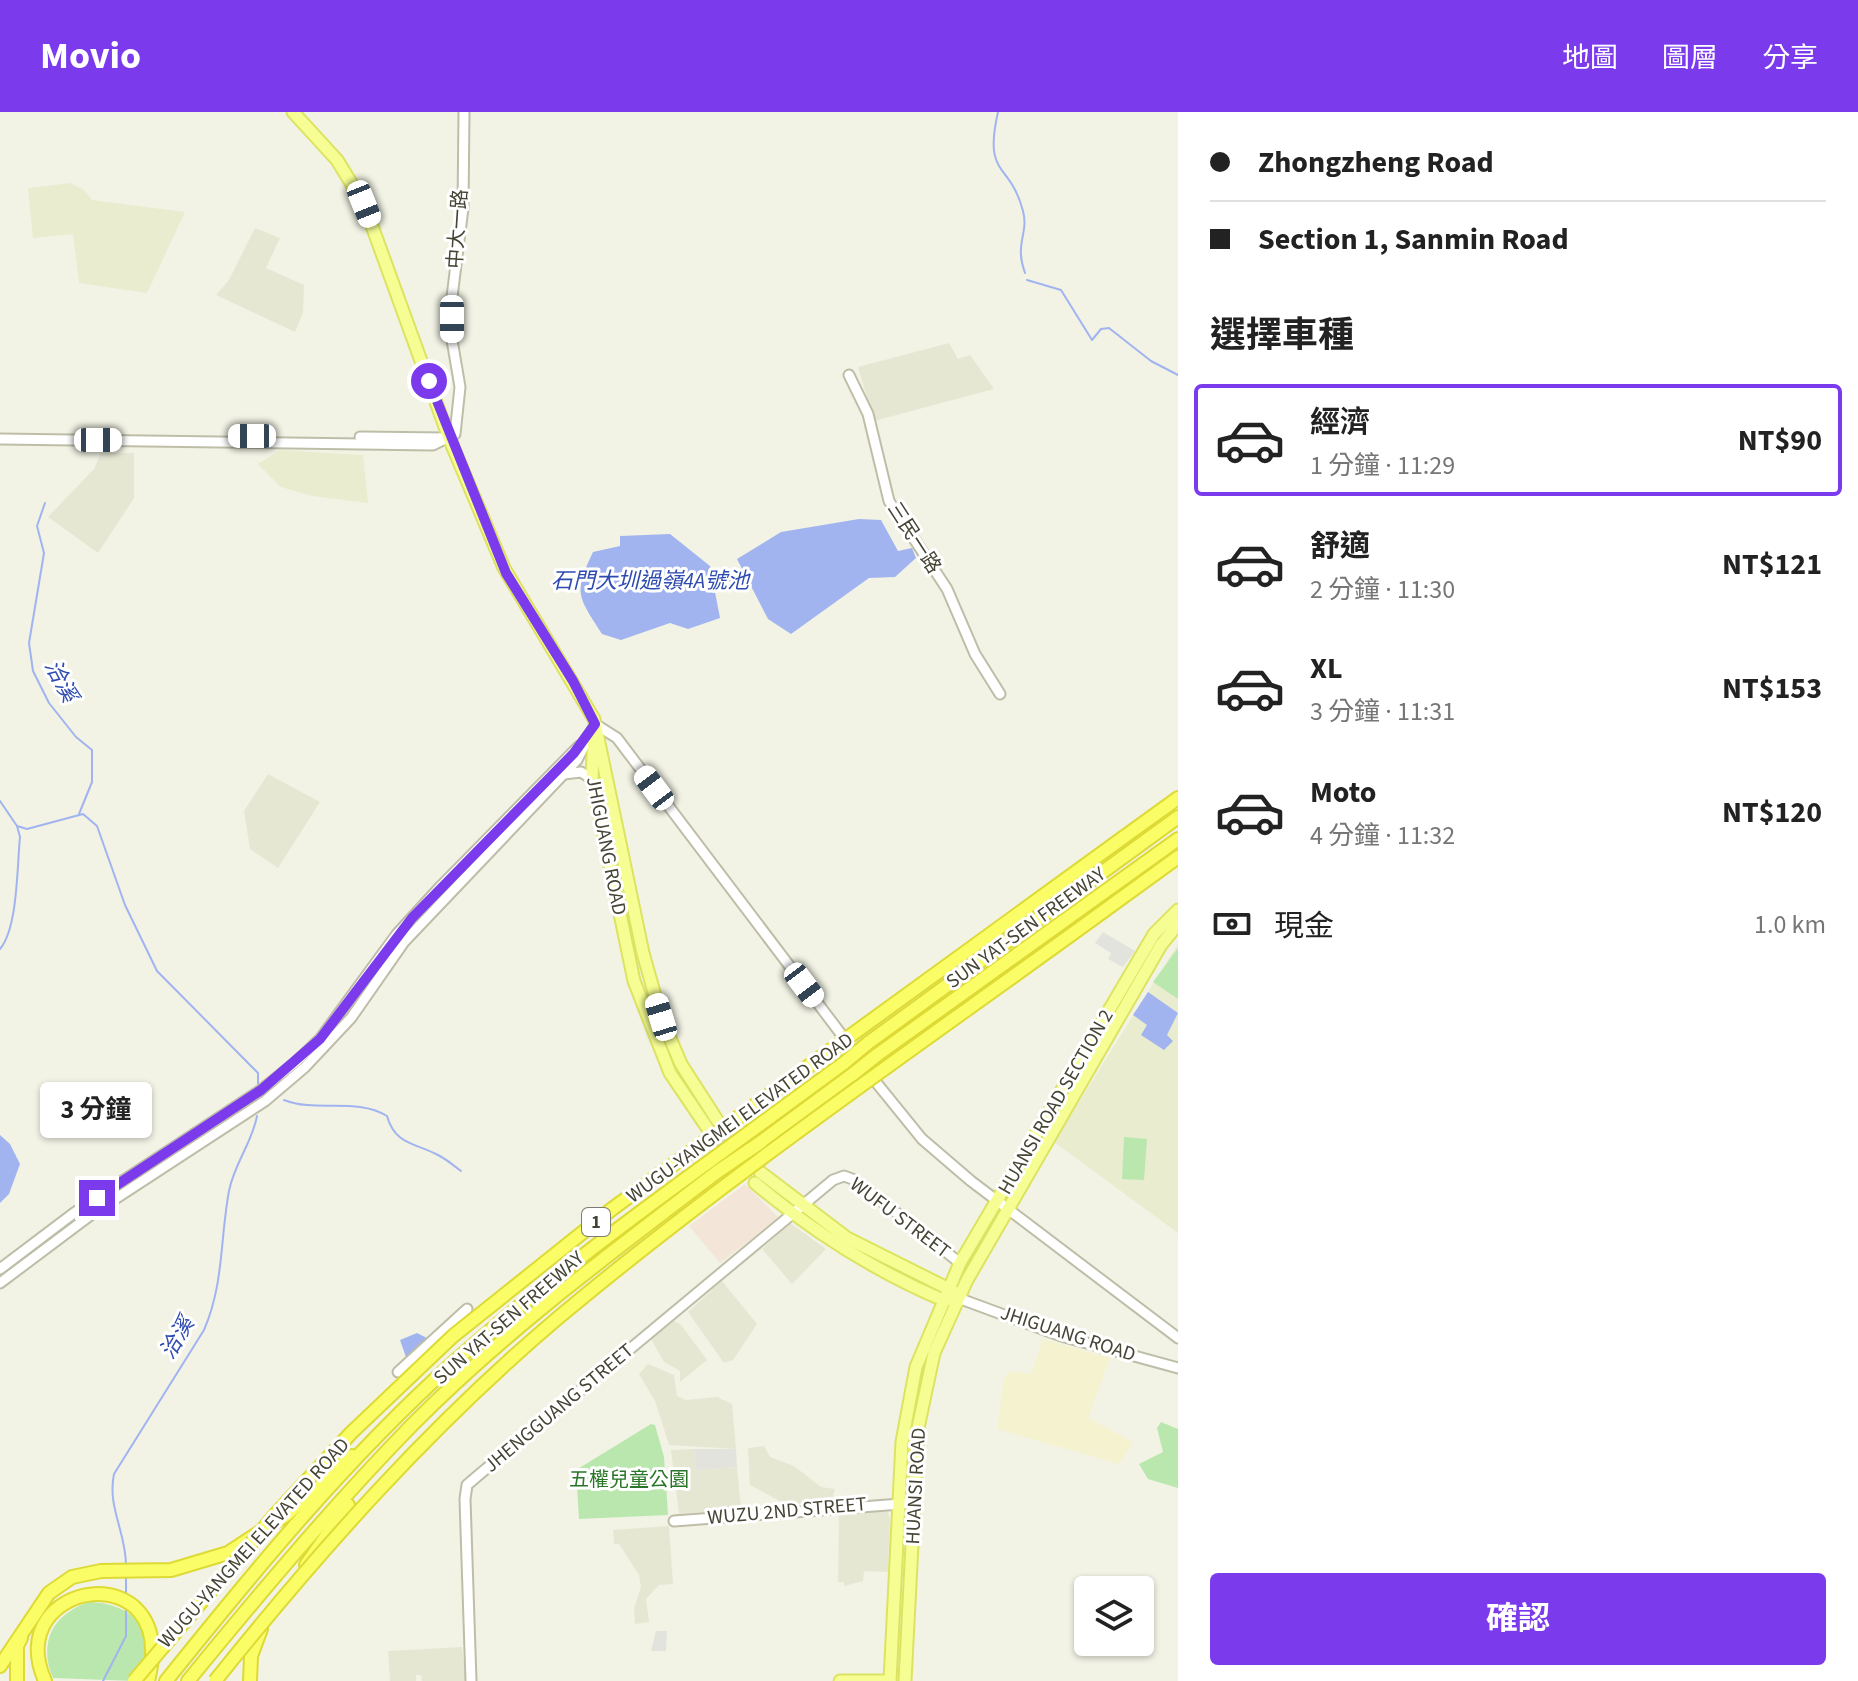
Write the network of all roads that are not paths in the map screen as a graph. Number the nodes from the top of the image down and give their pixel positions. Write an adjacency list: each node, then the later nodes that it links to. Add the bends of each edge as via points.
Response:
1 (293, 112): 5 (main road, via 337,160 364,204)
2 (464, 112): 5 (street, 中大一路, via 463,208 452,297 460,387 455,434)
3 (849, 375): 6 (street, 三民一路, via 868,414 889,501 947,589 975,654)
4 (0, 436): 5 (street); 5 (street, via 433,445)
5 (449, 438): 7 (main road, via 506,573)
6 (1000, 694)
7 (595, 724): 8 (street); 9 (main road, JHIGUANG ROAD); 9 (main road, JHIGUANG ROAD, via 656,1004 713,1126 670,1073 634,981); 16 (street, via 617,738); 18 (street, via 574,753 397,934 320,1039)
8 (564, 774): 9 (street, via 581,772); 19 (street, via 404,942 329,1045)
9 (592, 779)
10 (1178, 798): 45 (highway, WUGU-YANGMEI ELEVATED ROAD / 1, bridge, via 612,1209 453,1336 276,1514)
11 (1178, 817): 20 (highway, SUN YAT-SEN FREEWAY / 1, bridge, via 751,1131)
12 (1178, 839): 20 (highway, SUN YAT-SEN FREEWAY / 1, bridge, via 761,1142)
13 (1178, 857): 49 (highway, bridge, via 769,1155 558,1318 397,1470)
14 (1178, 910): 22 (main road, HUANSI ROAD SECTION 2, via 1154,934)
15 (1178, 924): 24 (main road, HUANSI ROAD SECTION 2)
16 (841, 1034)
17 (875, 1081): 22 (street, via 922,1139)
18 (261, 1090): 19 (street); 26 (street, via 74,1213)
19 (265, 1101): 27 (street, via 92,1214)
20 (714, 1166): 35 (highway, SUN YAT-SEN FREEWAY / 1, via 573,1261); 36 (highway, SUN YAT-SEN FREEWAY / 1)
21 (758, 1177): 23 (main road)
22 (999, 1200): 24 (street); 25 (main road, HUANSI ROAD SECTION 2)
23 (796, 1210): 25 (street, WUFU STREET, via 844,1176); 28 (main road, via 879,1256); 30 (main road, via 885,1274); 51 (street, JHENGGUANG STREET, via 467,1485)
24 (1008, 1210): 29 (main road, HUANSI ROAD SECTION 2); 32 (street)
25 (960, 1263): 28 (main road, HUANSI ROAD SECTION 2)
26 (0, 1269)
27 (0, 1283)
28 (949, 1286): 29 (main road); 30 (main road, HUANSI ROAD SECTION 2)
29 (958, 1298): 30 (main road, JHIGUANG ROAD); 33 (street, JHIGUANG ROAD, via 1061,1336); 38 (main road, HUANSI ROAD, via 934,1353 923,1396)
30 (943, 1300): 37 (main road, HUANSI ROAD, via 909,1391)
31 (467, 1309): 34 (street)
32 (1178, 1338)
33 (1178, 1368)
34 (398, 1372)
35 (420, 1395): 40 (highway, via 286,1515 228,1553 171,1570 72,1577); 47 (highway, SUN YAT-SEN FREEWAY / 1, via 263,1560)
36 (413, 1424): 41 (highway); 48 (highway, SUN YAT-SEN FREEWAY / 1, via 268,1583)
37 (900, 1502): 38 (street, WUZU 2ND STREET); 39 (street, WUZU 2ND STREET); 53 (main road, HUANSI ROAD)
38 (914, 1503): 54 (main road, HUANSI ROAD)
39 (674, 1521)
40 (33, 1613): 42 (highway); 43 (highway, via 17,1646)
41 (267, 1620): 49 (highway); 50 (highway, via 253,1646)
42 (0, 1666)
43 (17, 1681)
44 (45, 1681): 46 (highway, via 36,1647 41,1628 66,1599 94,1593 122,1599 148,1626 154,1644)
45 (134, 1681)
46 (148, 1681)
47 (166, 1681)
48 (188, 1681)
49 (216, 1681)
50 (250, 1681)
51 (471, 1681)
52 (840, 1681): 53 (main road)
53 (890, 1681)
54 (905, 1681)

